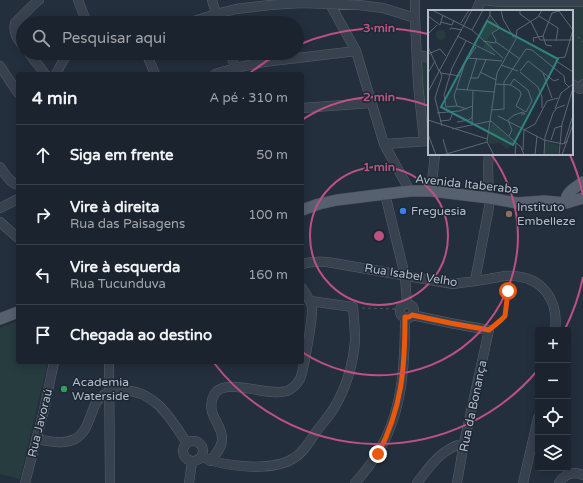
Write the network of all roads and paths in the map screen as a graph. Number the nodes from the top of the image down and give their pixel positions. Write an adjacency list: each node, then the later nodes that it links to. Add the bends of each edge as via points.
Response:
1 (39, 0): 10 (street)
2 (78, 0): 11 (street)
3 (212, 0): 9 (street)
4 (415, 0): 13 (street)
5 (482, 0): 6 (street); 8 (street)
6 (583, 2)
7 (330, 4): 9 (street, via 270,5); 13 (street, via 358,4 383,8); 18 (street)
8 (477, 10)
9 (216, 14): 12 (street)
10 (22, 16)
11 (84, 16)
12 (210, 16)
13 (415, 18): 19 (street)
14 (16, 22): 15 (street)
15 (16, 35)
16 (573, 35): 17 (path)
17 (583, 42)
18 (356, 51): 20 (street); 36 (street)
19 (417, 54): 21 (street); 38 (street, via 418,84)
20 (304, 57)
21 (428, 57)
22 (34, 60): 29 (street)
23 (63, 60): 30 (street)
24 (149, 60): 31 (street)
25 (232, 60): 28 (street)
26 (281, 60): 28 (street, via 264,62)
27 (0, 66): 32 (street)
28 (236, 71)
29 (43, 72)
30 (57, 72)
31 (154, 72)
32 (4, 80): 35 (street)
33 (573, 84): 34 (street)
34 (582, 89)
35 (16, 91)
36 (372, 103): 37 (street); 39 (street)
37 (304, 108)
38 (427, 141): 39 (street)
39 (384, 144): 45 (street)
40 (435, 155): 46 (street)
41 (489, 155): 49 (street)
42 (0, 167): 44 (street)
43 (583, 182): 47 (main road)
44 (16, 185)
45 (410, 191): 46 (main road, Avenida Itaberaba); 48 (main road, Avenida Itaberaba)
46 (431, 192): 49 (main road, Avenida Itaberaba)
47 (569, 192): 52 (main road); 53 (main road)
48 (385, 194): 55 (main road, Avenida Itaberaba, via 338,200); 60 (street)
49 (489, 198): 52 (main road, Avenida Itaberaba, via 518,203); 61 (street)
50 (583, 198): 53 (main road, Avenida Itaberaba)
51 (16, 200): 54 (street)
52 (544, 201): 53 (main road, Avenida Itaberaba)
53 (566, 203)
54 (0, 208)
55 (304, 209)
56 (0, 222): 57 (street)
57 (16, 236)
58 (304, 263): 60 (street, Rua Isabel Velho, via 319,261)
59 (510, 275): 61 (street, Rua Isabel Velho); 68 (street, Rua Isabel Velho, via 522,276 542,287 555,308); 69 (path, via 505,316)
60 (405, 276): 61 (street, Rua Isabel Velho, via 453,284); 66 (street, via 408,304 413,308 413,312)
61 (475, 281)
62 (304, 291): 63 (street)
63 (310, 301): 64 (street); 70 (street, via 310,328)
64 (353, 307): 66 (path, via 396,308); 79 (street, via 355,343 347,380 334,408 296,458 262,467 218,463)
65 (16, 313): 67 (main road)
66 (406, 314): 69 (street); 85 (street, via 404,368 394,416 378,454)
67 (0, 319)
68 (555, 327)
69 (489, 330): 78 (street, Rua da Bonança)
70 (304, 360)
71 (54, 364): 76 (street, Rua Javoraú)
72 (109, 364): 74 (street)
73 (303, 364): 79 (street, via 300,378 286,391 262,391 232,386 217,390 211,411 219,426 222,441 216,454)
74 (109, 392): 76 (street, via 97,402 84,430 75,439 62,442); 77 (street, via 128,390 154,401 163,409); 83 (street)
75 (535, 431): 88 (street)
76 (36, 439): 82 (street, Rua Javoraú)
77 (187, 443): 79 (street, via 198,442); 80 (street, via 184,447 184,457)
78 (464, 443): 86 (street, via 443,453); 87 (street, Rua da Bonança)
79 (206, 459): 80 (street)
80 (192, 462): 84 (street)
81 (583, 475): 89 (street, via 570,474)
82 (25, 483)
83 (110, 483)
84 (189, 483)
85 (355, 483)
86 (417, 483)
87 (457, 483)
88 (523, 483)
89 (559, 483)

